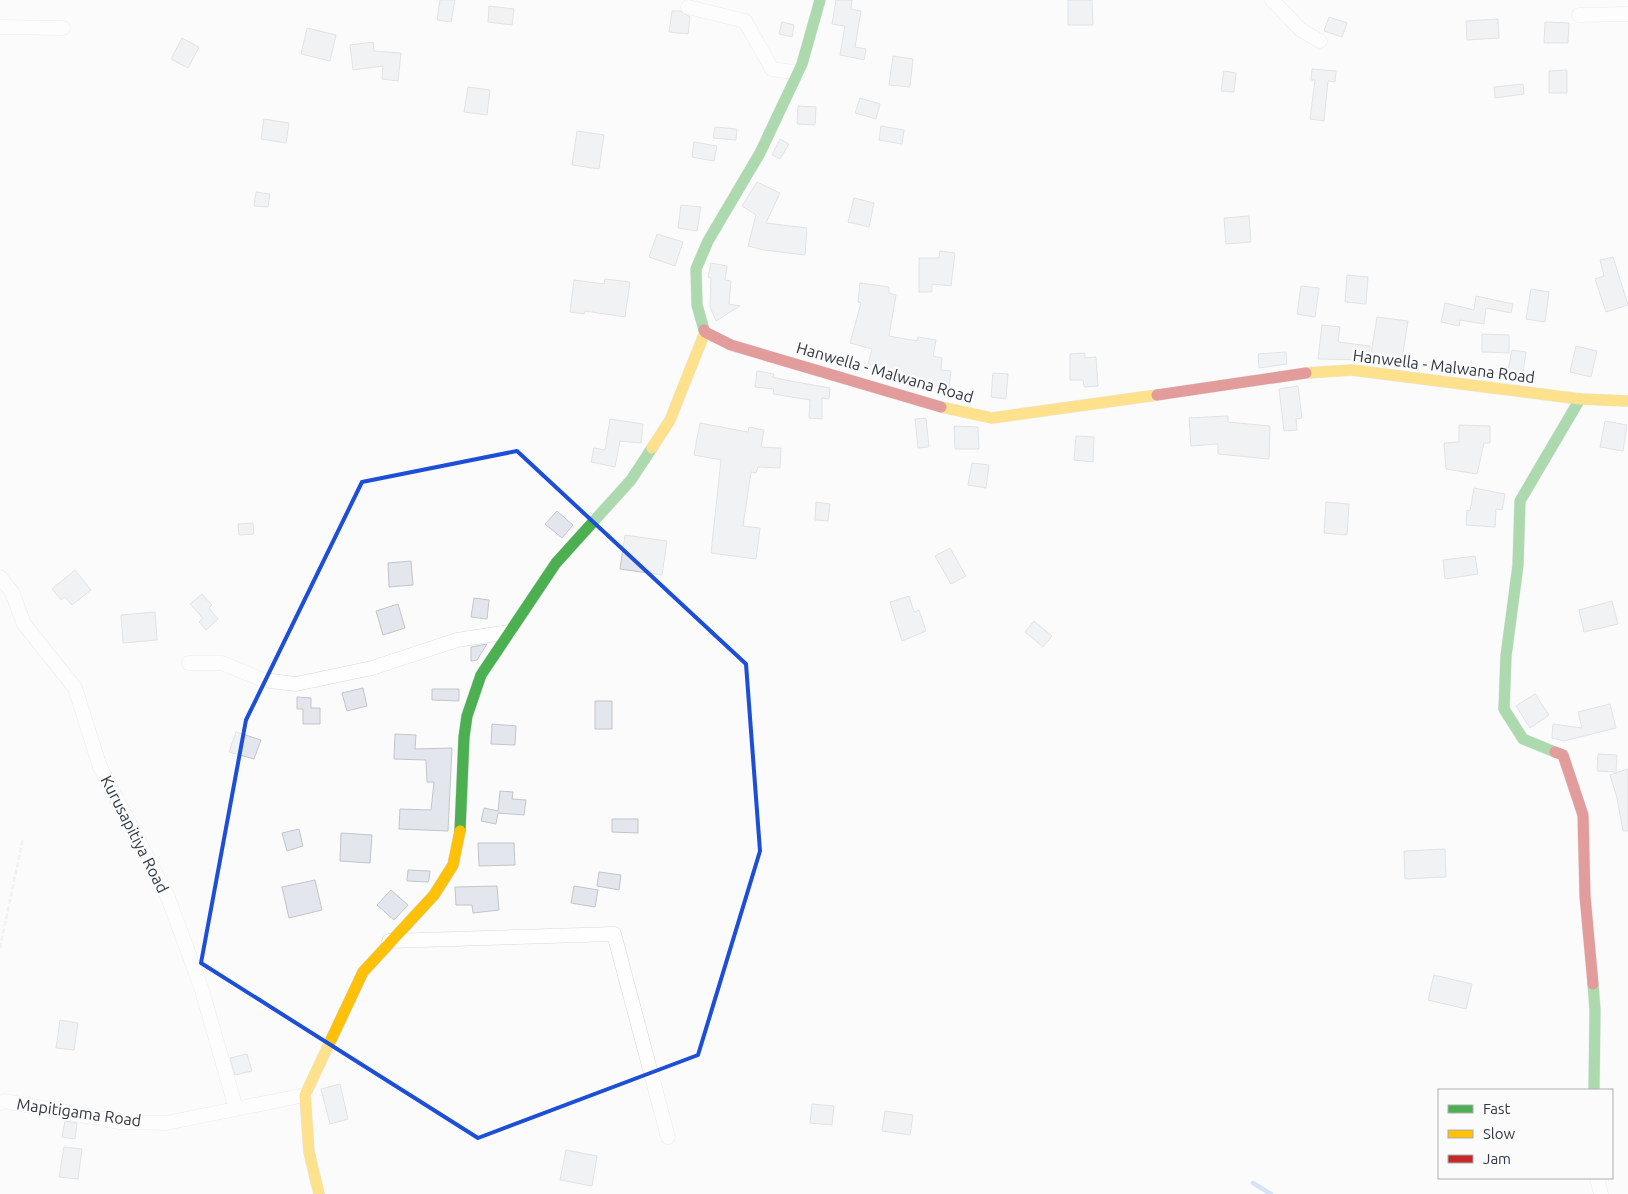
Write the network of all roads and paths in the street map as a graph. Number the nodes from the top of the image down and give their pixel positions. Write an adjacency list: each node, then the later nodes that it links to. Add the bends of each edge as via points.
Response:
1 (820, 0): 9 (street)
2 (1272, 0): 8 (street, via 1301,30)
3 (688, 7): 9 (street, via 745,21 772,69)
4 (1579, 14): 5 (street)
5 (1628, 14)
6 (0, 27): 7 (street)
7 (63, 28)
8 (1320, 41)
9 (798, 73): 10 (street, via 760,153 708,241 696,269 696,306)
10 (705, 332): 11 (street, Hanwella - Malwana Road, via 731,345 926,404 992,418 1293,375 1352,370); 14 (street, via 670,420 631,480 556,563)
11 (1580, 399): 12 (street, Hanwella - Malwana Road); 19 (street, via 1520,501 1518,565 1506,656 1504,709 1523,739 1563,755 1583,814 1585,896 1595,1010)
12 (1628, 401)
13 (0, 577): 22 (street, Kurusapitiya Road, via 12,592 24,624 75,688 100,767 168,895 201,987)
14 (509, 632): 15 (street, via 457,640 372,668 296,684 263,680 222,663); 17 (street, via 481,675 467,716 461,828 453,865 434,895)
15 (189, 663)
16 (23, 838): 18 (path)
17 (389, 941): 20 (street, via 363,972); 23 (street, via 614,934)
18 (0, 948)
19 (1594, 1089)
20 (305, 1095): 22 (street, Mapitigama Road); 25 (street, via 309,1152)
21 (0, 1102): 22 (street, Mapitigama Road, via 120,1122 166,1123)
22 (236, 1109)
23 (668, 1137)
24 (1597, 1179): 26 (street)
25 (319, 1194)
26 (1601, 1194)

